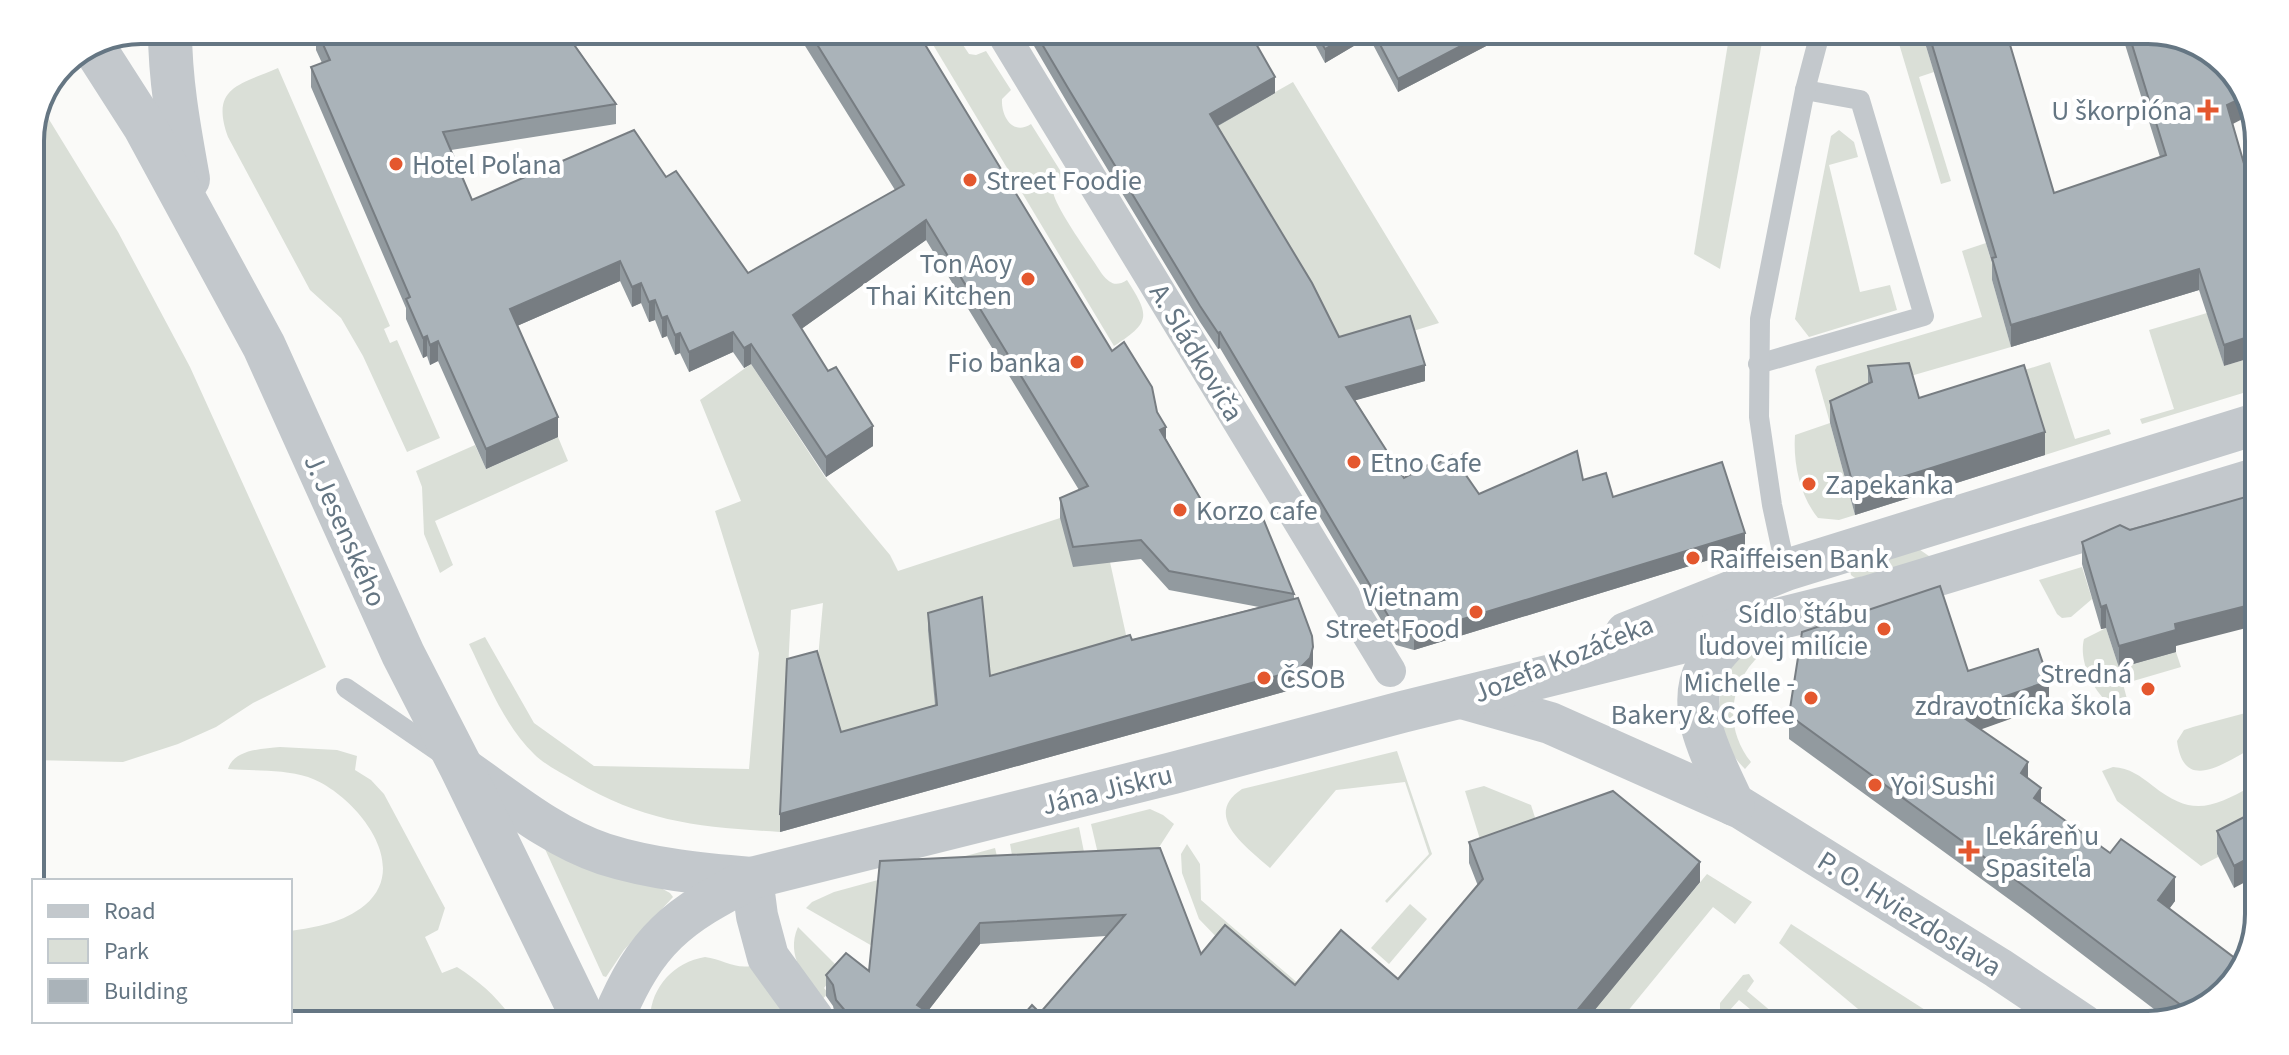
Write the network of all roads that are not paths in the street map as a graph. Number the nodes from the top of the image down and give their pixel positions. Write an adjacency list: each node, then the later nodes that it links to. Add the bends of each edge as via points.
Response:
1 (170, 44): 6 (street)
2 (1009, 44): 12 (street, A. Sládkoviča)
3 (1817, 44): 5 (lane)
4 (98, 54): 6 (street, J. Jesenského)
5 (1805, 90): 7 (lane, via 1760,319); 7 (lane, via 1860,100 1924,316)
6 (195, 217): 15 (street, J. Jesenského, via 264,346 371,586)
7 (1758, 364): 10 (lane, via 1759,417)
8 (2245, 427): 10 (street, Jozefa Kozáčeka)
9 (2245, 482): 11 (street, Jozefa Kozáčeka, via 1980,565)
10 (1786, 570): 14 (street, Jozefa Kozáčeka)
11 (1743, 626): 14 (street, Jozefa Kozáčeka); 16 (street, via 1706,669 1698,691 1704,733)
12 (1390, 671)
13 (346, 688): 15 (lane)
14 (1461, 698): 16 (street, P. O. Hviezdoslava, via 1550,723); 17 (street, Jána Jiskru)
15 (461, 767): 17 (street, Jána Jiskru, via 534,817 603,854); 18 (street, J. Jesenského)
16 (1734, 805): 21 (street, P. O. Hviezdoslava)
17 (752, 878): 19 (street, Jána Jiskru, via 699,905 663,934 641,961); 20 (street, via 768,957)
18 (580, 1011)
19 (617, 1011)
20 (807, 1011)
21 (2062, 1011)

